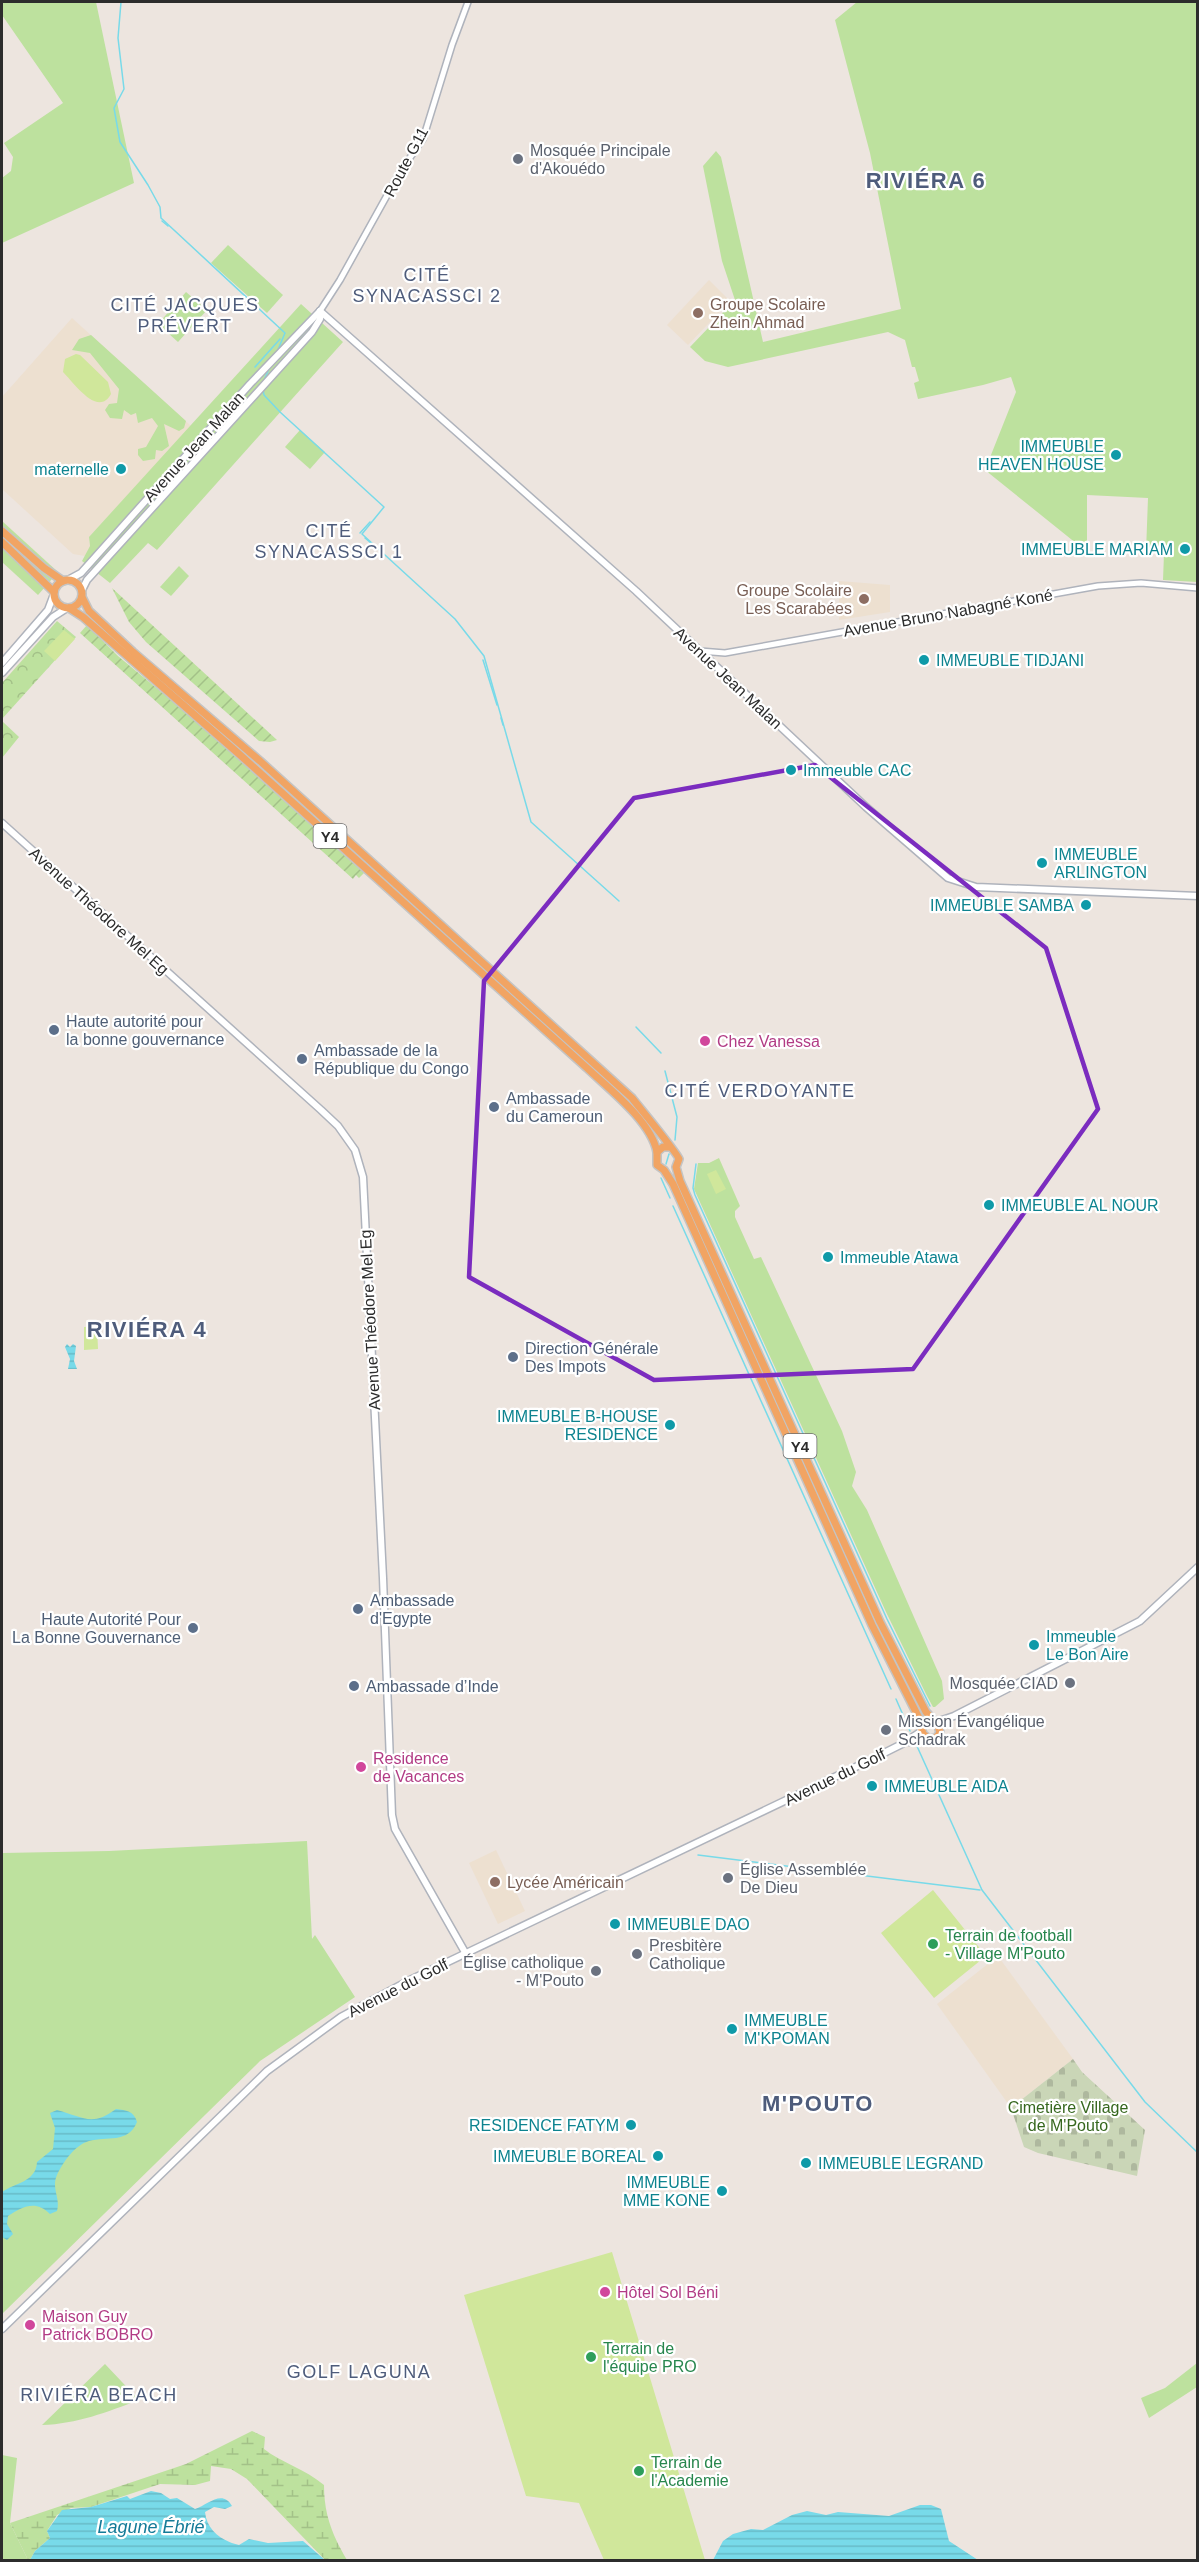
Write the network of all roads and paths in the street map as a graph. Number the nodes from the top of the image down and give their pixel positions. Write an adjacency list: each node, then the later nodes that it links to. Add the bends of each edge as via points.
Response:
1 (468, 2): 2 (street, Route G11, via 423,139)
2 (320, 311): 5 (main road, Avenue Jean Malan, via 81,573); 8 (main road, Avenue Jean Malan, via 312,332 101,564 87,580); 10 (main road, Avenue Jean Malan)
3 (2, 531): 5 (highway, via 44,568)
4 (2, 542): 7 (highway)
5 (65, 580): 7 (highway); 8 (highway, via 76,582)
6 (1197, 588): 10 (street, Avenue Bruno Nabagné Koné, via 1141,583 1098,586 724,653)
7 (54, 593): 9 (highway, via 56,603); 11 (main road, via 43,616)
8 (82, 594): 9 (highway, via 78,604); 15 (highway, Y4, via 89,611 133,652 195,703 632,1098)
9 (68, 608): 12 (main road, via 53,617); 16 (highway, Y4, via 239,753 626,1104)
10 (700, 651): 14 (main road, Avenue Jean Malan, via 948,878 976,887)
11 (2, 663)
12 (2, 674)
13 (2, 823): 26 (main road, Avenue Théodore Mel Eg, via 321,1110 355,1150 362,1168 368,1261 392,1815 395,1829)
14 (1197, 896)
15 (670, 1147): 16 (highway); 17 (highway, via 679,1156)
16 (657, 1152): 18 (highway, via 656,1162)
17 (676, 1167): 18 (highway); 21 (highway, Y4, via 880,1622)
18 (664, 1170): 22 (highway, Y4)
19 (1197, 1567): 20 (main road, via 1140,1621)
20 (954, 1716): 21 (main road); 23 (main road)
21 (934, 1721): 22 (highway, via 926,1722); 23 (highway)
22 (922, 1729): 24 (highway); 25 (main road, Avenue du Golf)
23 (940, 1730): 24 (highway, via 936,1738)
24 (926, 1738): 25 (main road, Avenue du Golf)
25 (902, 1744): 26 (main road, Avenue du Golf)
26 (466, 1954): 27 (main road, Avenue du Golf, via 341,2017 267,2071)
27 (2, 2329)

